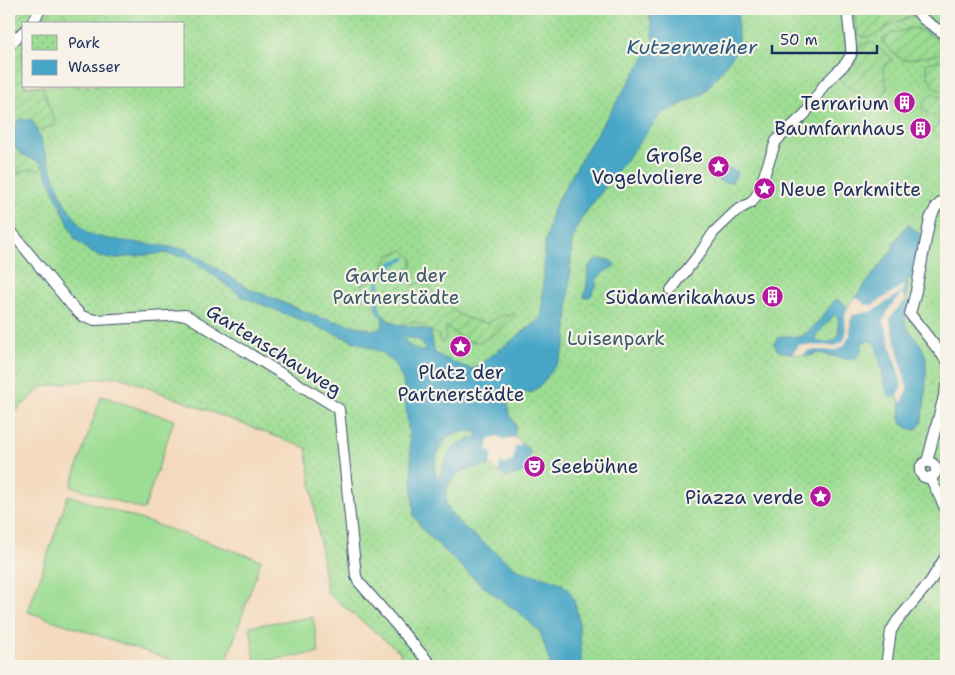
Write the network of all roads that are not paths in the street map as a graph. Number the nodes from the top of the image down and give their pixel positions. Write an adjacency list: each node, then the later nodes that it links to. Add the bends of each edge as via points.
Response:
1 (41, 9): 4 (street)
2 (847, 9): 10 (street, via 851,54 846,63 824,85 805,114 776,142 752,202 736,211 714,232)
3 (914, 9): 6 (street)
4 (32, 22)
5 (22, 33): 7 (street)
6 (946, 35)
7 (9, 45)
8 (946, 198): 11 (street, via 930,219 910,314)
9 (9, 229): 15 (street, Gartenschauweg, via 82,316 95,320 186,315 339,409 356,576)
10 (671, 290)
11 (946, 360)
12 (946, 388): 13 (street, via 927,462 922,464 920,471 930,477)
13 (946, 510)
14 (946, 556): 16 (street, via 930,582 890,631)
15 (432, 666)
16 (886, 666)

